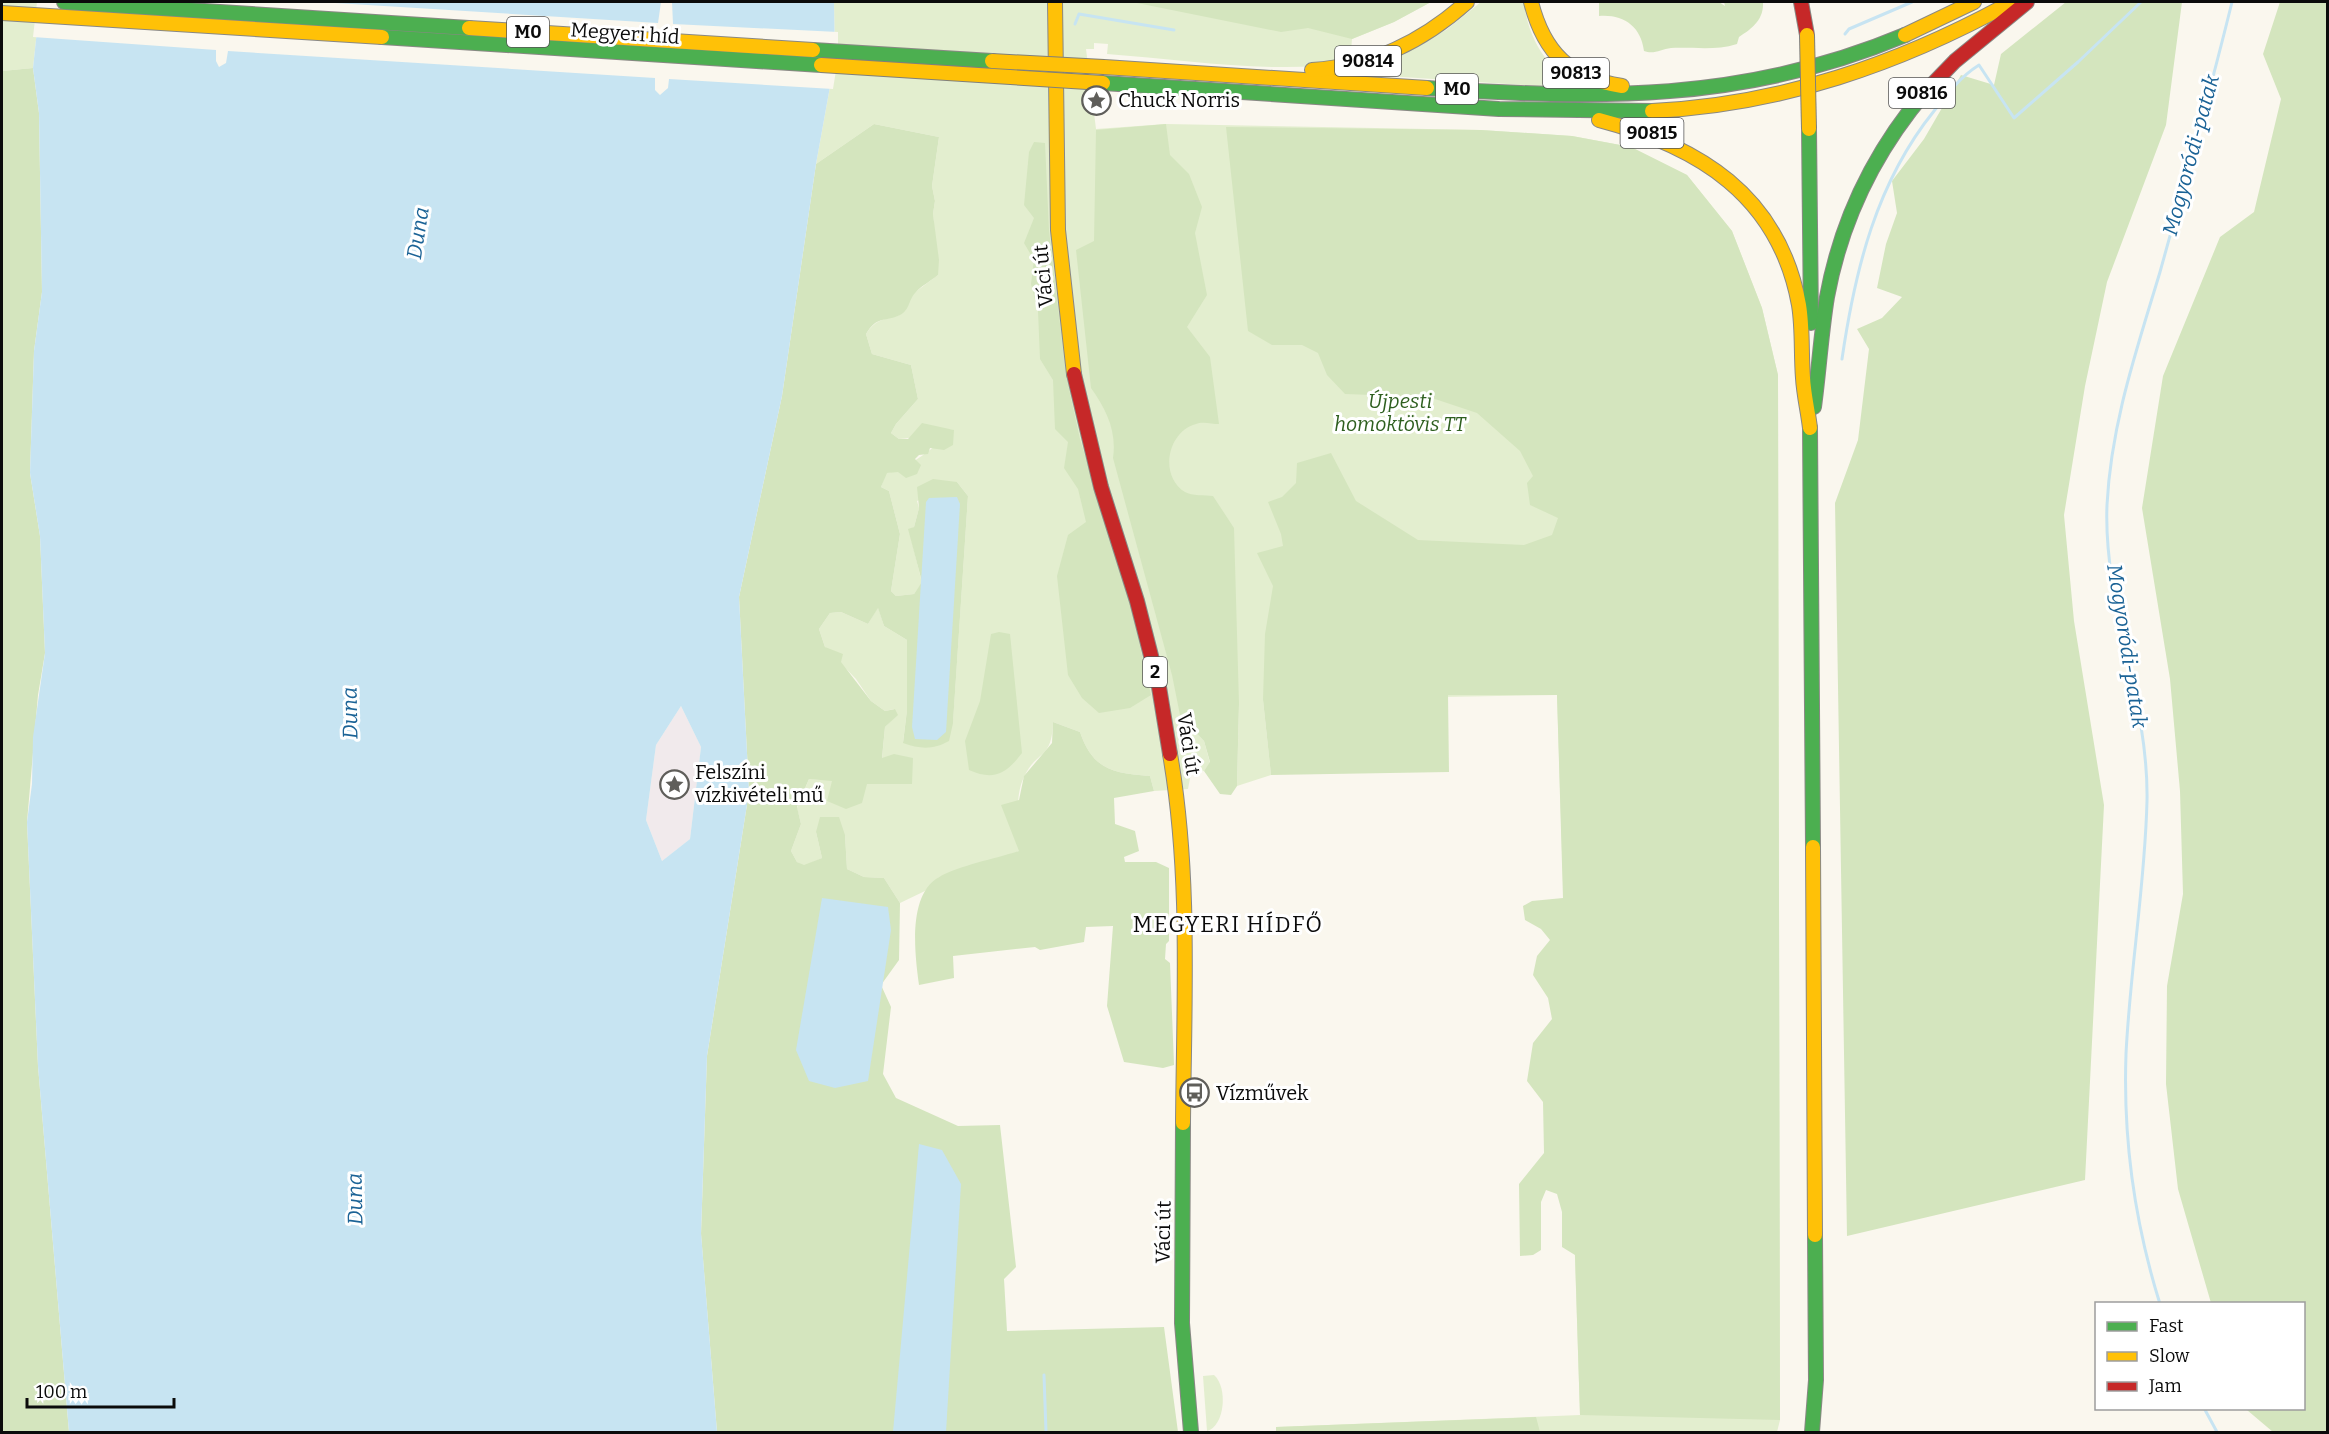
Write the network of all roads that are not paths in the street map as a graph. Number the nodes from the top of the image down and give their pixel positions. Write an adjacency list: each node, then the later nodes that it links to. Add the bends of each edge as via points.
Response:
1 (64, 2): 10 (main road, Megyeri híd / M0, bridge)
2 (1055, 2): 14 (main road, Váci út / 2, via 1058,230 1074,374 1096,467 1159,687 1177,792 1184,902 1182,1323)
3 (1467, 2): 10 (main road, 90814, via 1436,28 1387,55 1351,66)
4 (1531, 2): 11 (main road, 90813, via 1543,38 1559,61 1573,71 1601,83)
5 (1801, 2): 13 (main road, bridge, via 1807,35 1809,129)
6 (1974, 2): 11 (main road, M0, via 1921,29 1820,65 1751,82)
7 (2012, 2): 12 (main road, M0, via 1908,54 1789,93 1667,111)
8 (2027, 2): 13 (main road, 90816, via 1978,38 1932,82 1887,141 1862,188 1828,295)
9 (2, 13): 12 (main road, Megyeri híd / M0, bridge)
10 (1253, 76): 11 (main road, M0, via 1537,94 1600,96)
11 (1660, 92)
12 (1510, 110): 13 (main road, 90815, via 1599,120 1659,136 1722,173 1747,198 1780,247 1798,302)
13 (1810, 428): 15 (main road, via 1816,1380)
14 (1191, 1432)
15 (1812, 1432)

